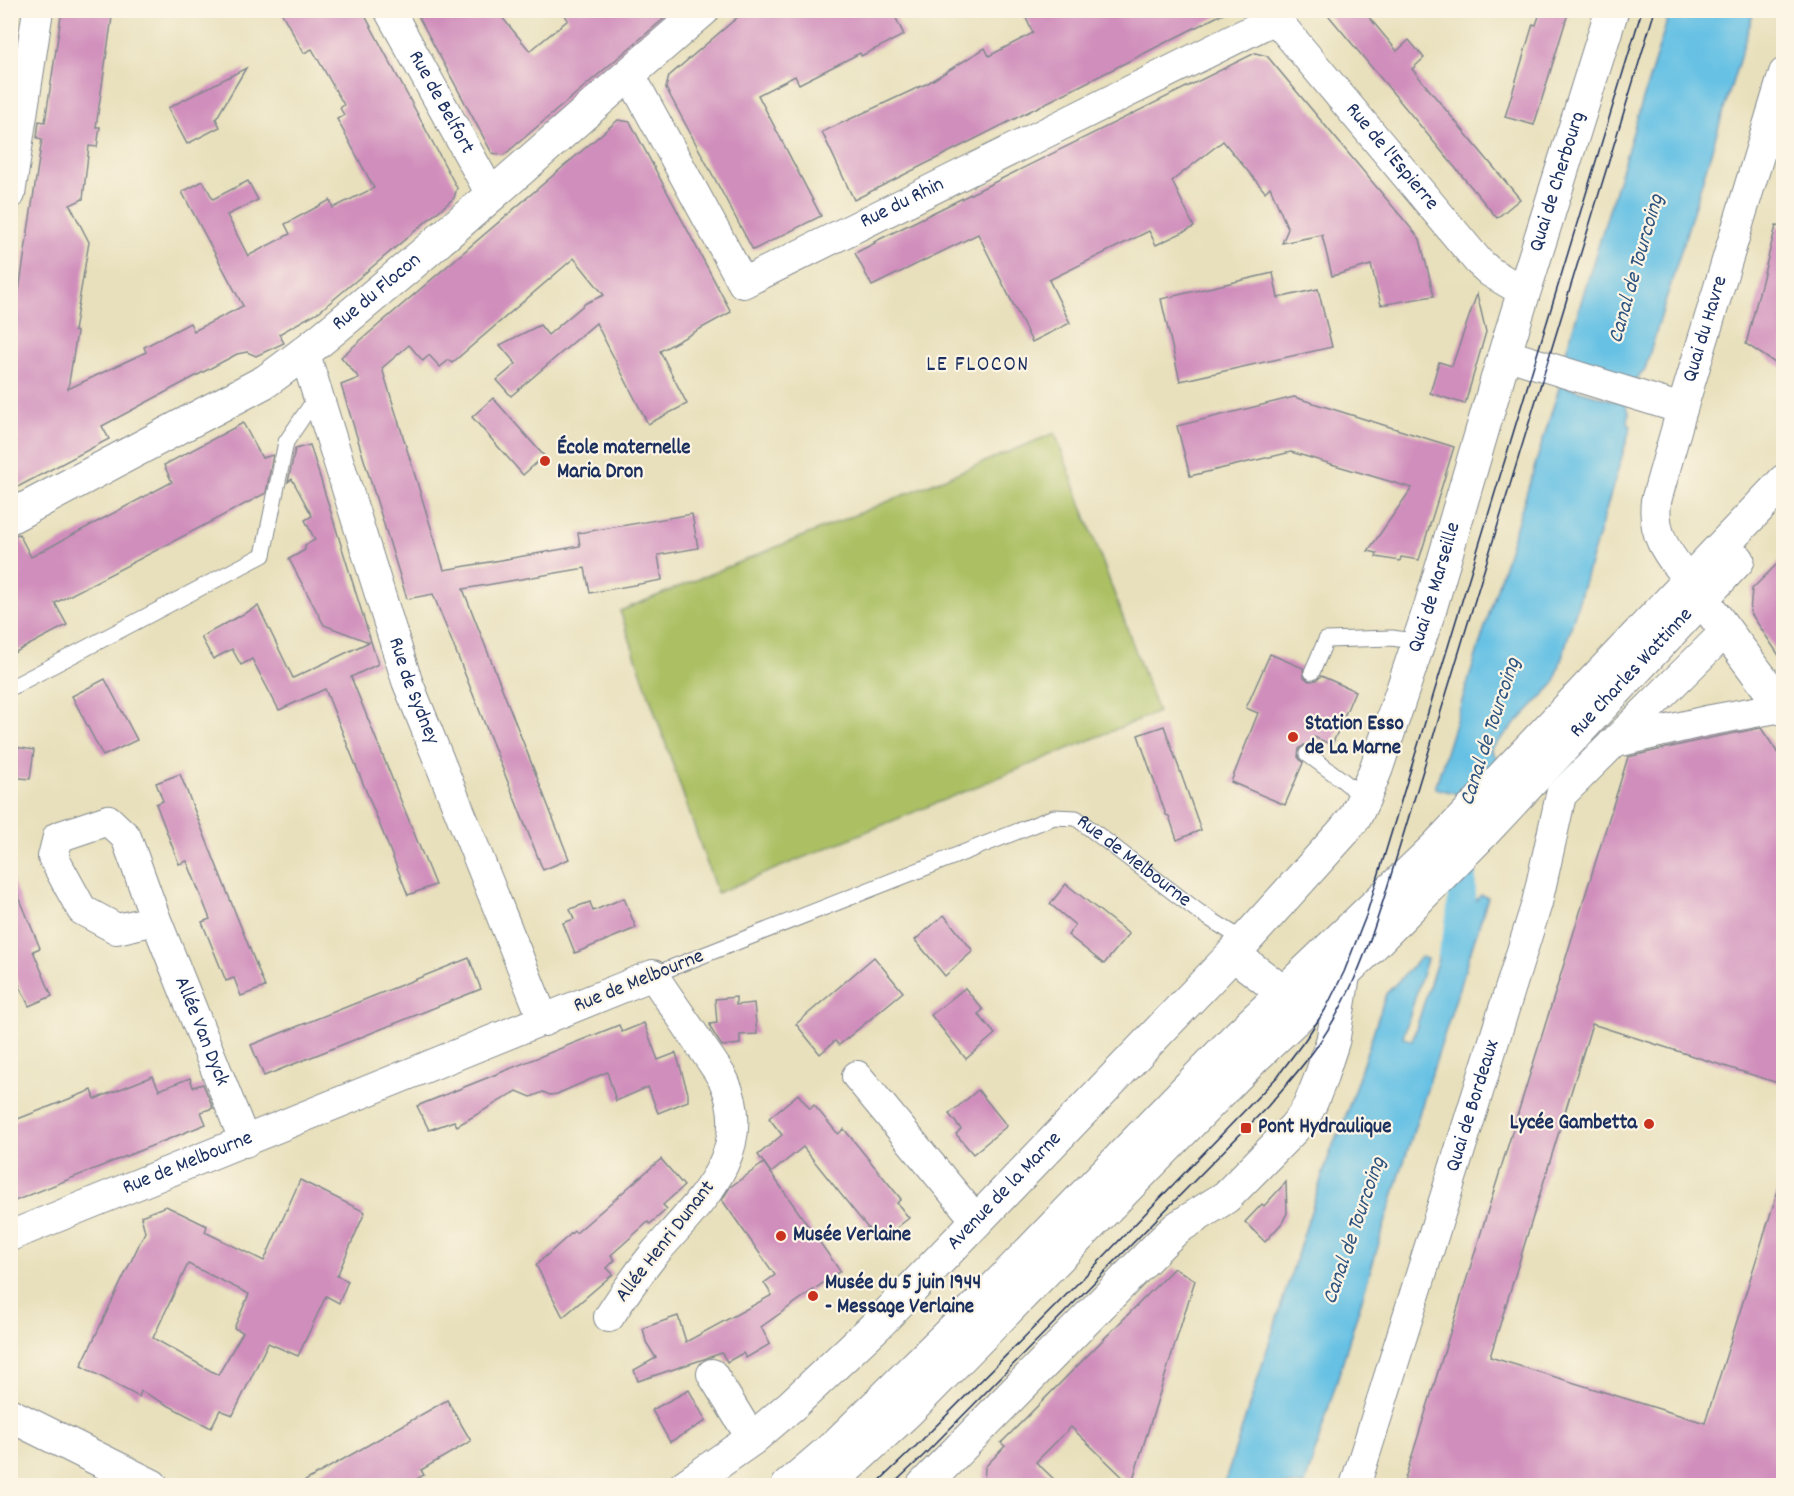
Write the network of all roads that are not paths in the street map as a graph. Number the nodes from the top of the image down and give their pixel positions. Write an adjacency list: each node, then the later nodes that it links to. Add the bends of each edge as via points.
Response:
1 (38, 10): 8 (street)
2 (389, 10): 9 (street, Rue de Belfort)
3 (703, 10): 6 (main road, Rue du Flocon)
4 (1612, 10): 10 (main road, Quai de Cherbourg)
5 (1272, 15): 6 (street, Rue du Rhin, via 743,283); 10 (street, Rue de l'Espierre, via 1478,261)
6 (629, 73): 9 (main road, Rue du Flocon)
7 (1784, 73): 14 (street, Quai du Havre)
8 (10, 194)
9 (492, 196): 11 (main road, Rue du Flocon)
10 (1524, 292): 12 (main road, Quai de Cherbourg)
11 (305, 354): 13 (street, Rue de Sydney); 17 (main road, Rue du Flocon, via 266,381)
12 (1504, 354): 14 (street); 20 (main road, Quai de Marseille)
13 (317, 396): 22 (lane, via 286,442 263,555); 32 (street, Rue de Sydney, via 407,681)
14 (1682, 410): 18 (street, Quai du Havre, via 1655,515 1666,551)
15 (1784, 481): 18 (main road, Rue Charles Wattinne)
16 (1784, 514): 18 (main road, Rue Charles Wattinne)
17 (10, 517)
18 (1695, 589): 19 (main road); 29 (main road, Rue Charles Wattinne, via 1483,832); 31 (main road, Rue Charles Wattinne, via 1342,939)
19 (1726, 631): 23 (main road); 24 (street, Quai de Bordeaux)
20 (1419, 642): 21 (lane, via 1392,638 1326,639); 26 (main road, Quai de Marseille)
21 (1312, 672)
22 (10, 688)
23 (1783, 708): 24 (street)
24 (1613, 743): 47 (street, Quai de Bordeaux, via 1561,795 1537,903)
25 (1307, 754): 26 (lane, via 1341,778)
26 (1359, 808): 28 (main road, Avenue de la Marne, via 1344,831)
27 (156, 920): 35 (street, Allée Van Dyck)
28 (1239, 948): 30 (lane, Rue de Melbourne, via 1199,912 1076,818 1054,817); 31 (main road); 36 (main road, Avenue de la Marne)
29 (1344, 972): 31 (main road); 33 (main road)
30 (653, 975): 32 (street, Rue de Melbourne); 38 (street, Allée Henri Dunant, via 723,1081 731,1102 732,1142 710,1189 637,1275)
31 (1294, 1001): 33 (main road, via 1319,1020 1327,1038); 44 (main road, via 837,1444); 45 (main road, via 906,1413)
32 (544, 1021): 35 (street, Rue de Melbourne)
33 (1328, 1056): 46 (main road, via 1310,1105 1294,1128 1226,1197 1177,1228 1161,1243)
34 (857, 1076): 36 (street)
35 (245, 1142): 37 (street, Rue de Melbourne)
36 (977, 1221): 41 (main road, Avenue de la Marne, via 830,1371)
37 (10, 1236)
38 (609, 1317)
39 (711, 1374): 41 (street)
40 (10, 1414): 42 (main road)
41 (752, 1439): 43 (main road, Avenue de la Marne)
42 (152, 1485)
43 (686, 1485)
44 (788, 1485)
45 (827, 1485)
46 (923, 1485)
47 (1355, 1485)

